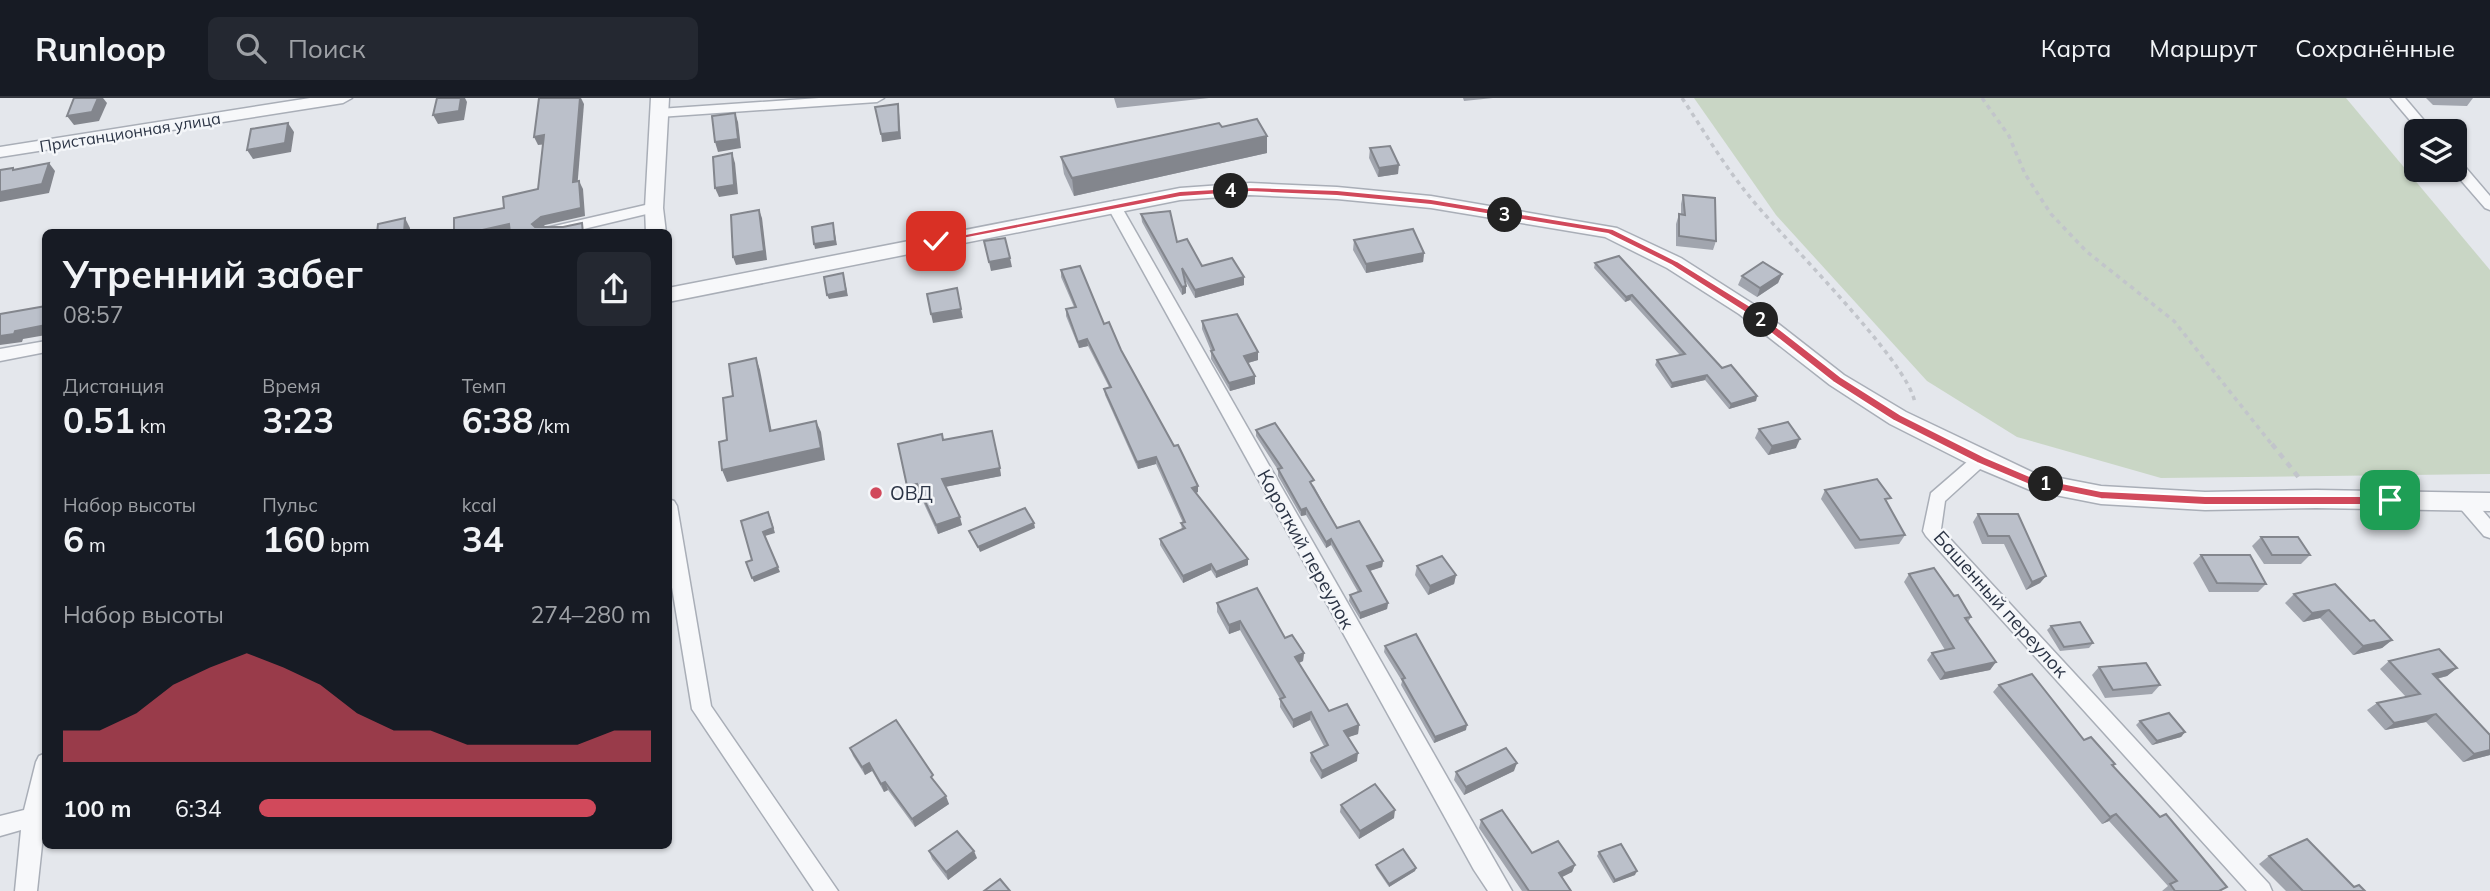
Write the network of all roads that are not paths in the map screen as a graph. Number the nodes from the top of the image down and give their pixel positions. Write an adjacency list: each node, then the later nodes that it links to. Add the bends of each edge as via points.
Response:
1 (343, 98): 6 (street, Пристанционная улица)
2 (877, 98): 4 (street)
3 (2398, 98): 5 (street)
4 (659, 105): 10 (street)
5 (2416, 119)
6 (0, 152)
7 (2467, 178): 9 (street)
8 (1114, 205): 13 (street); 16 (street, via 1180,194 1250,190 1337,193 1431,202 1610,232 1674,263 1746,309 1837,380); 26 (street, Короткий переулок)
9 (2490, 205)
10 (654, 208): 11 (street); 12 (street)
11 (563, 229)
12 (656, 229)
13 (672, 294)
14 (42, 347): 15 (street)
15 (0, 355)
16 (1981, 460): 17 (street, via 2031,481 2101,495); 27 (street, Башенный переулок, via 1937,498 1932,531)
17 (2465, 502): 18 (street); 20 (street)
18 (2490, 502)
19 (672, 530): 25 (street, via 702,709)
20 (2490, 531)
21 (42, 779): 22 (street)
22 (33, 817): 23 (street); 24 (street)
23 (0, 826)
24 (26, 891)
25 (827, 891)
26 (1501, 891)
27 (2261, 891)

